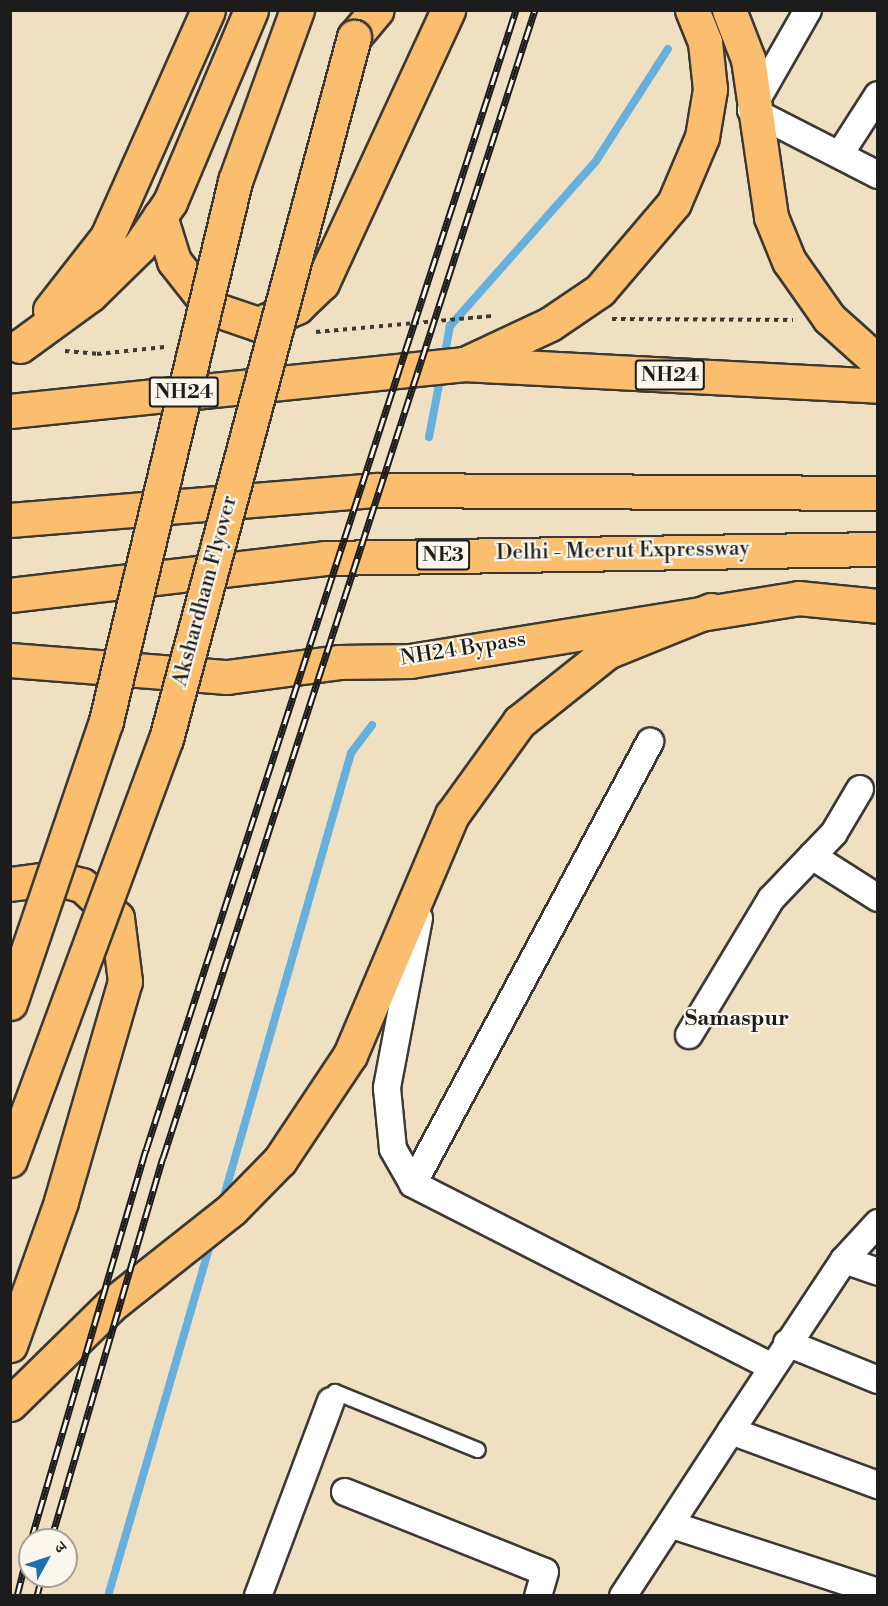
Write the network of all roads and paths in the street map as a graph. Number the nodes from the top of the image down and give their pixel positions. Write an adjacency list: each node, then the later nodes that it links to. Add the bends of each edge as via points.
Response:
1 (208, 10): 19 (main road, via 107,237)
2 (251, 10): 14 (main road, via 188,168)
3 (297, 10): 37 (main road, bridge, via 235,182 106,721)
4 (377, 10): 9 (main road)
5 (448, 10): 14 (main road, via 321,283 297,307 258,324 211,308 174,261)
6 (692, 10): 21 (main road, via 705,42 710,90 702,137 674,203 600,290 550,324)
7 (729, 10): 11 (main road, via 748,59)
8 (808, 10): 11 (street)
9 (358, 24): 39 (main road, Akshardham Flyover, bridge, via 166,739)
10 (878, 95): 12 (street)
11 (751, 110): 12 (street); 17 (main road, via 771,217 789,261)
12 (840, 154): 13 (street)
13 (878, 175)
14 (160, 216): 19 (main road, via 139,247 90,295)
15 (500, 316): 16 (path)
16 (445, 318)
17 (829, 318): 18 (path, via 754,323); 20 (main road)
18 (605, 319)
19 (15, 349)
20 (878, 362)
21 (463, 364): 22 (main road, NH24); 23 (main road, NH24)
22 (878, 386)
23 (10, 411)
24 (878, 493): 25 (main road, via 377,490)
25 (10, 520)
26 (878, 549): 27 (main road, Delhi - Meerut Expressway / NE3, via 325,558)
27 (10, 595)
28 (878, 606): 29 (main road, NH24 Bypass, via 798,598)
29 (711, 609): 30 (main road, NH24 Bypass, via 410,661 339,662 227,677); 34 (main road, via 607,652 527,715 482,767)
30 (10, 660)
31 (650, 742): 40 (street)
32 (860, 789): 33 (street, via 848,816)
33 (812, 856): 36 (street); 38 (street, via 771,899)
34 (429, 868): 40 (street, via 387,1088 393,1149); 49 (main road, via 350,1055 280,1160 232,1209 111,1305)
35 (10, 884): 45 (main road, via 55,878 82,885 117,918 124,943 125,981 61,1202)
36 (878, 898)
37 (10, 1003)
38 (689, 1035)
39 (10, 1160)
40 (413, 1184): 46 (street)
41 (878, 1223): 42 (street)
42 (844, 1260): 43 (street); 44 (street)
43 (878, 1272)
44 (787, 1343): 46 (street); 47 (street)
45 (10, 1345)
46 (770, 1366): 50 (street)
47 (878, 1380)
48 (331, 1401): 51 (lane, via 335,1392); 56 (street)
49 (10, 1404)
50 (731, 1431): 52 (street); 54 (street)
51 (478, 1450)
52 (878, 1485)
53 (345, 1492): 57 (street, via 545,1572)
54 (672, 1525): 55 (street); 58 (street)
55 (878, 1592)
56 (258, 1596)
57 (537, 1596)
58 (623, 1596)

